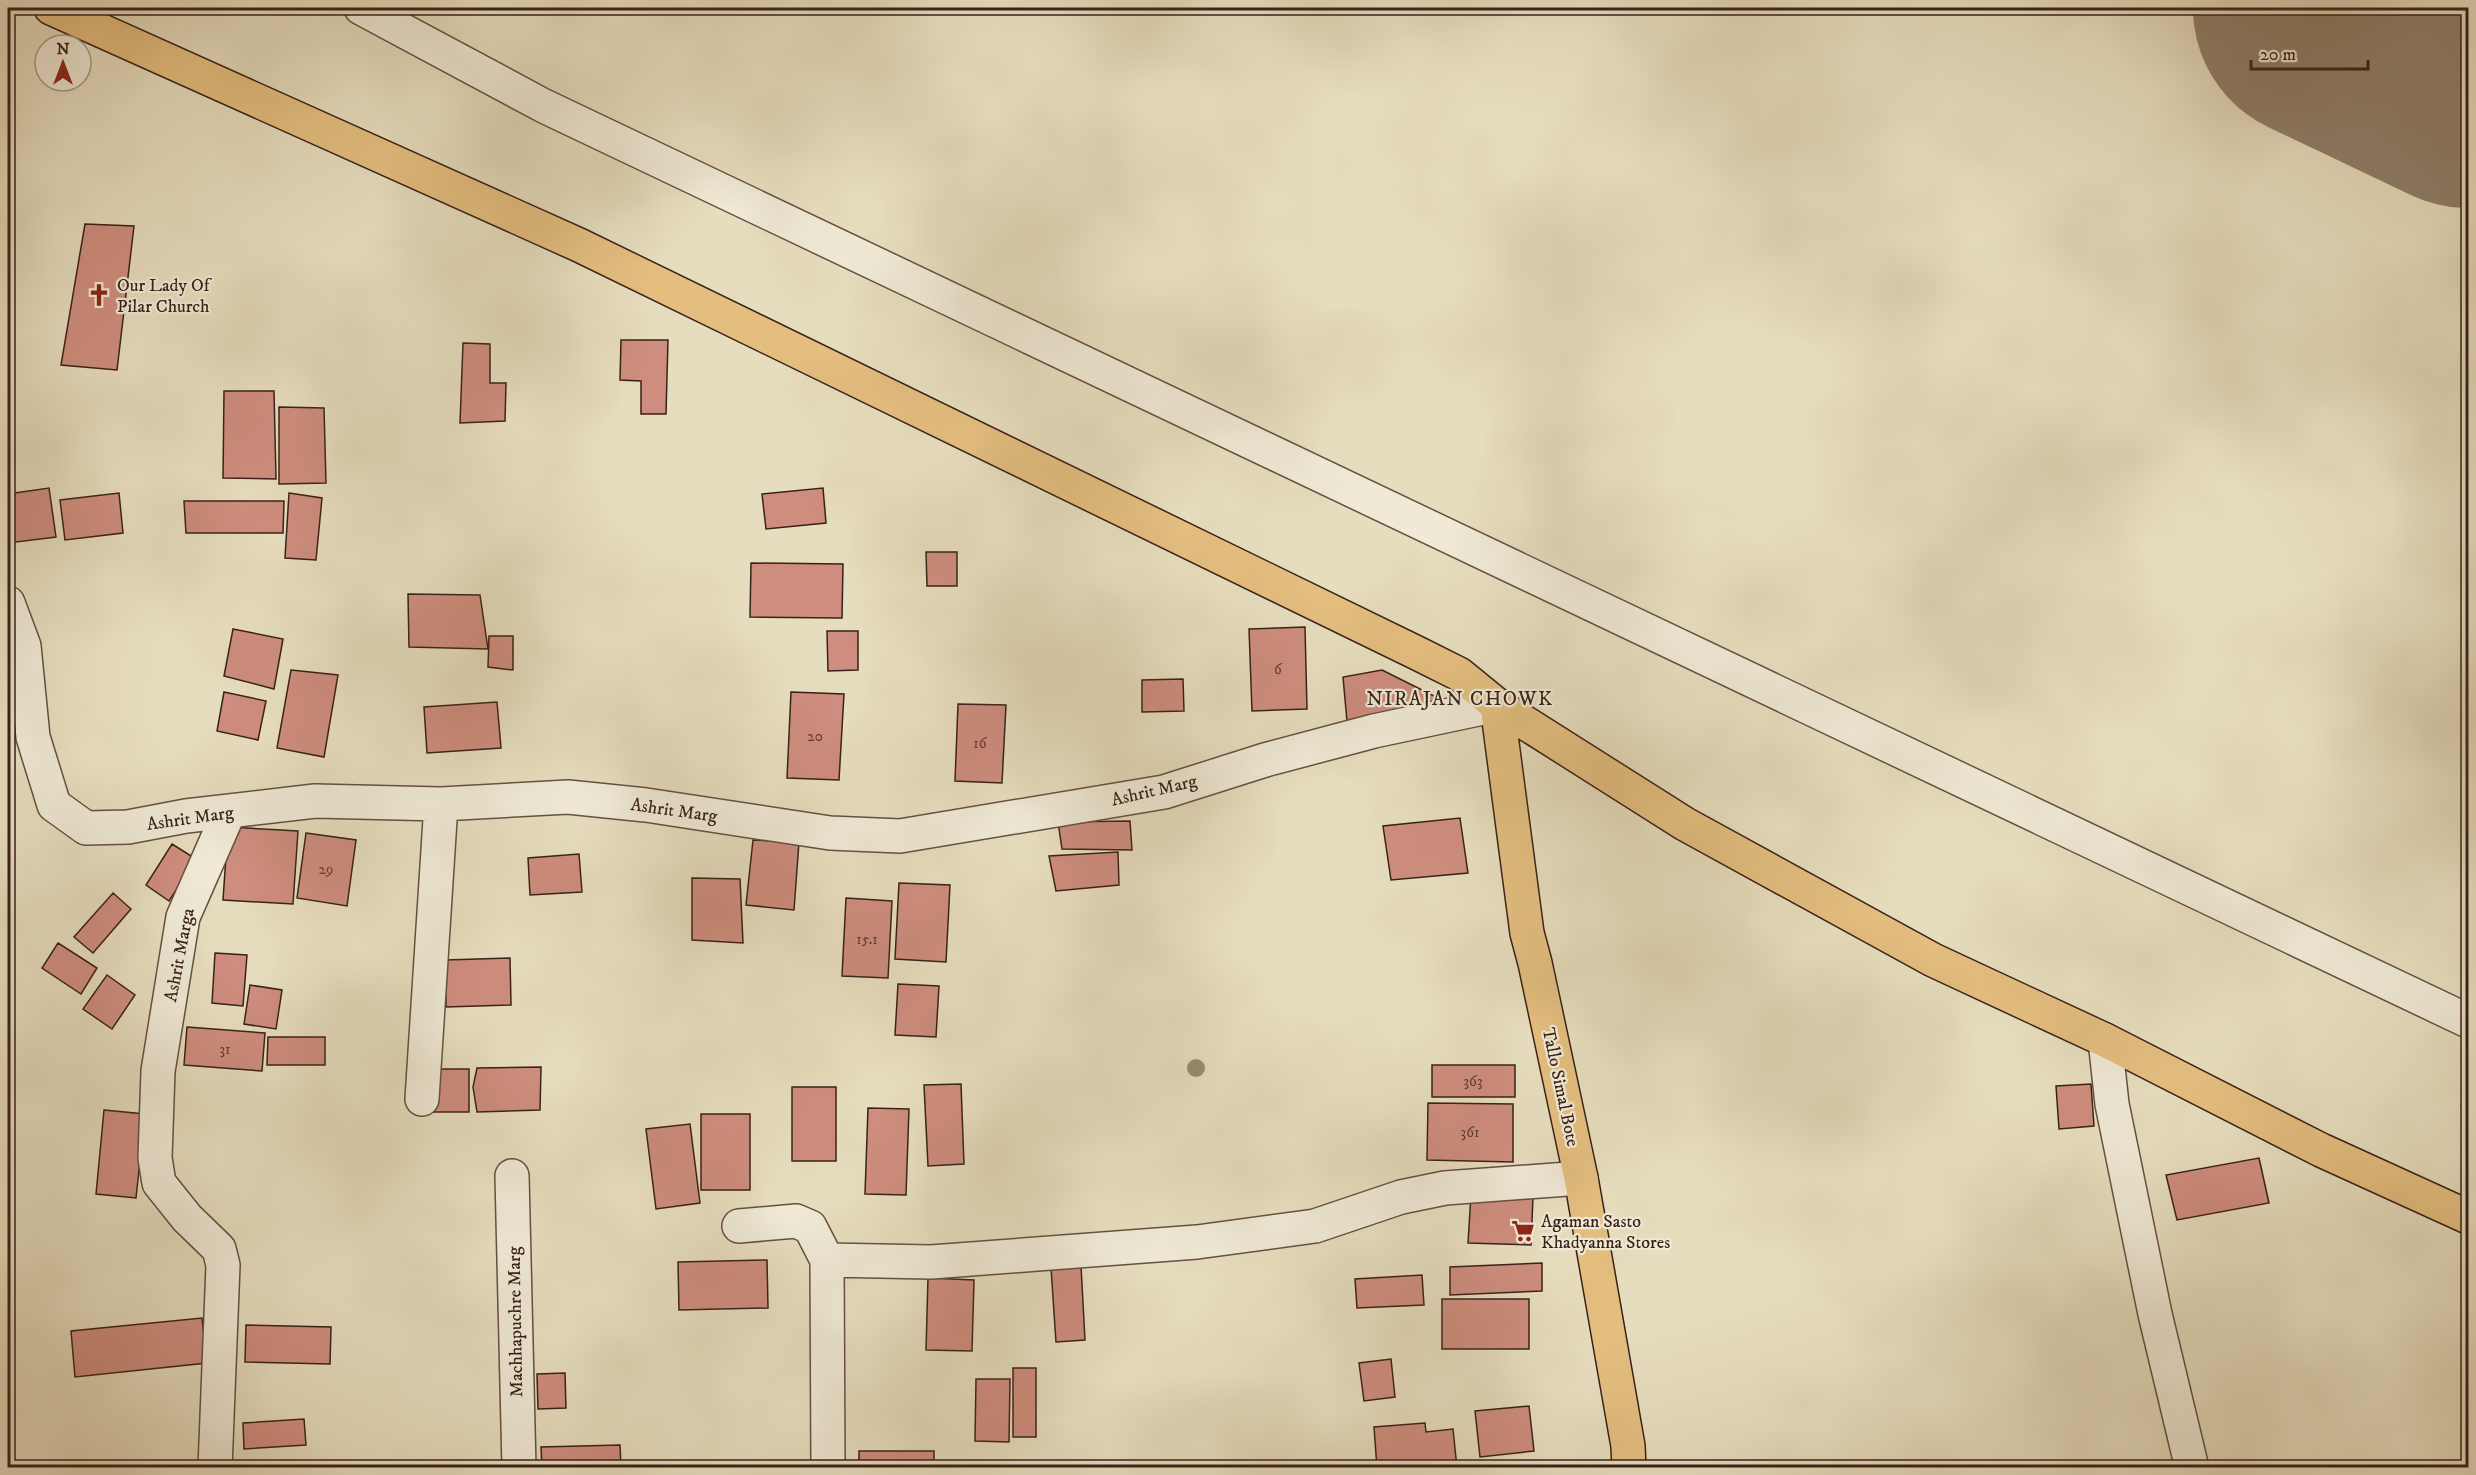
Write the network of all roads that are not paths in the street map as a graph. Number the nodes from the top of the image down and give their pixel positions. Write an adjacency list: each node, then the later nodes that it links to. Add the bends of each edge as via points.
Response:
1 (51, 8): 4 (main road, via 579,245 1459,674)
2 (361, 8): 7 (street, via 555,111)
3 (8, 603): 6 (street, Ashrit Marg, via 24,645 33,737 54,805 86,828 128,827)
4 (1497, 705): 5 (street, Ashrit Marg, via 1374,731 1164,792 900,836 830,833 568,797); 8 (main road, via 1695,830 1933,960); 11 (main road, Tallo Simal Bote, via 1527,933)
5 (441, 804): 6 (street, Ashrit Marg, via 315,801); 9 (street)
6 (229, 812): 15 (street, Ashrit Marga, via 183,917 158,1071 155,1158 159,1183 219,1249 223,1265)
7 (2469, 1021)
8 (2105, 1040): 12 (main road, via 2321,1150); 19 (street, via 2112,1104)
9 (422, 1099)
10 (512, 1176): 16 (street, Machhapuchre Marg)
11 (1581, 1178): 14 (street, via 1445,1188 1401,1197 1315,1226 1197,1242 931,1262); 18 (main road, Tallo Simal Bote)
12 (2469, 1217)
13 (739, 1226): 14 (street, via 796,1221 810,1227)
14 (827, 1260): 17 (street)
15 (215, 1467)
16 (519, 1467)
17 (828, 1467)
18 (1629, 1467)
19 (2192, 1467)

